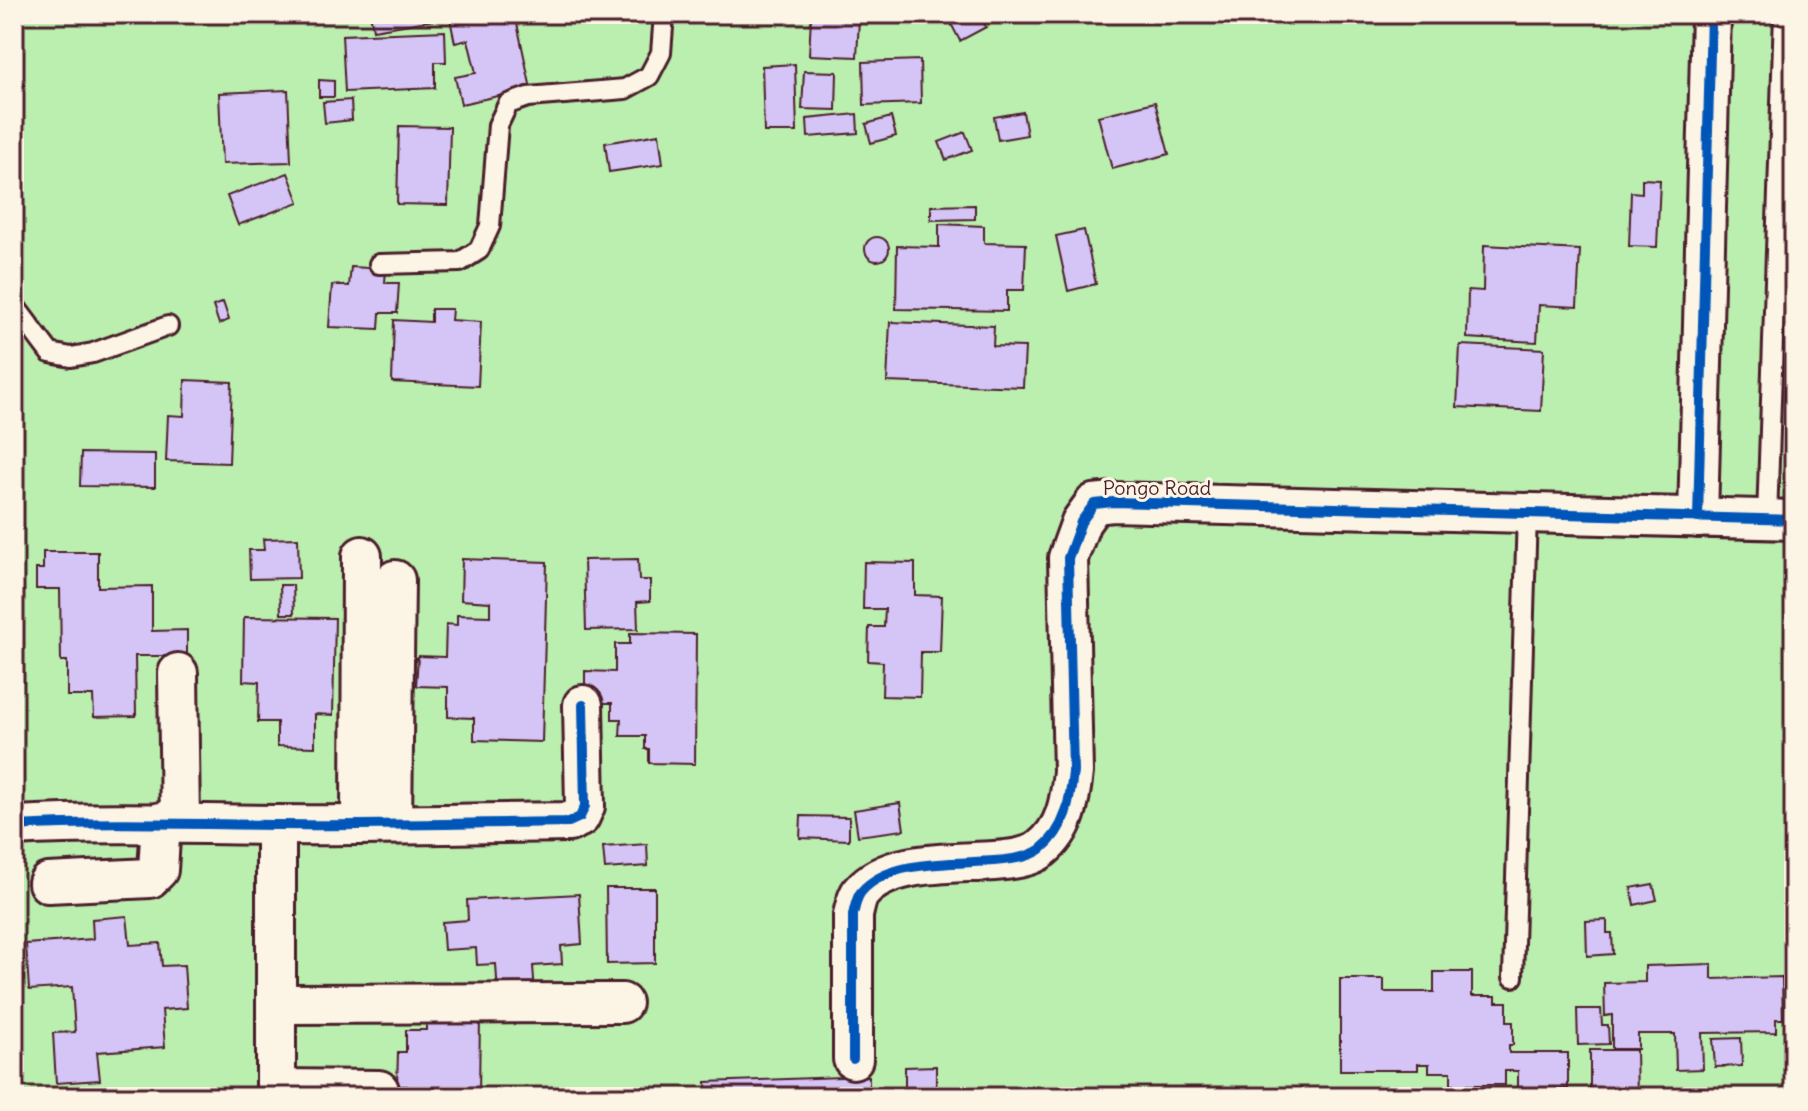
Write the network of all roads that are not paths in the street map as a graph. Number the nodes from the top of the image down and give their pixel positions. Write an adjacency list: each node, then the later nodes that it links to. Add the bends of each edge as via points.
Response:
1 (664, 14): 4 (lane, via 661,53 649,76 625,89 528,97 508,104 498,125 490,226 479,250 460,262)
2 (1711, 14): 8 (street)
3 (1784, 14): 9 (lane)
4 (379, 264)
5 (14, 305): 6 (lane, via 50,353 71,357)
6 (168, 326)
7 (1527, 513): 8 (street, Pongo Road); 19 (lane); 22 (street, Pongo Road, via 1094,504 1068,558 1073,772 1069,807 1040,850 1012,860 902,868 877,878 859,894 853,915)
8 (1698, 518): 9 (street, Pongo Road)
9 (1780, 519)
10 (362, 556): 15 (street)
11 (395, 580): 15 (street)
12 (178, 673): 14 (street)
13 (583, 705): 15 (street, via 585,806 580,817 569,822)
14 (170, 822): 16 (street); 17 (street); 18 (street, via 158,870 150,878)
15 (376, 824): 16 (street)
16 (276, 825): 21 (street)
17 (14, 826)
18 (48, 883)
19 (1513, 977)
20 (622, 1003): 21 (street)
21 (277, 1004): 24 (street)
22 (853, 1059)
23 (379, 1090): 24 (street)
24 (276, 1093)

